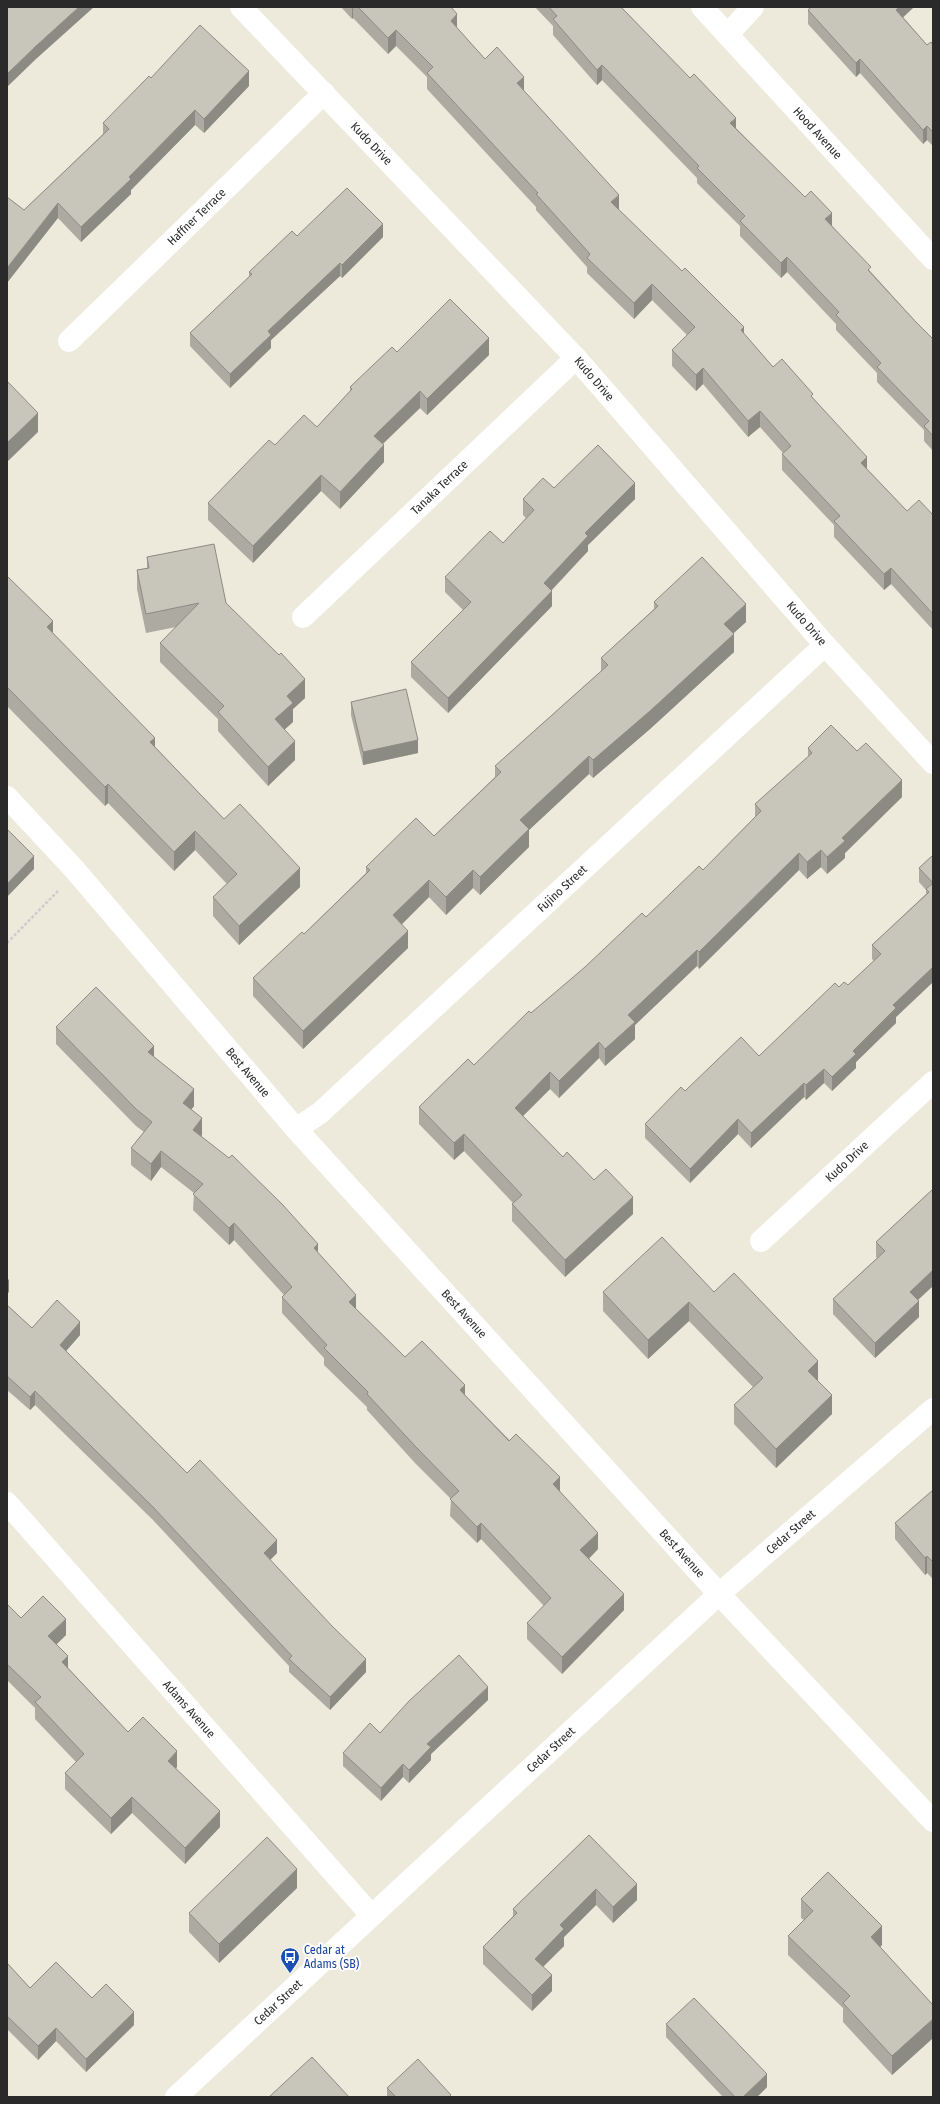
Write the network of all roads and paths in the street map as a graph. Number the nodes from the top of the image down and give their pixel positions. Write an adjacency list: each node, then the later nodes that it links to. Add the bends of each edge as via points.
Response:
1 (241, 7): 5 (street, Kudo Drive)
2 (702, 7): 4 (street, Hood Avenue)
3 (753, 7): 4 (street)
4 (728, 34): 6 (street, Hood Avenue)
5 (324, 93): 7 (street, Haffner Terrace); 8 (street, Kudo Drive)
6 (933, 259)
7 (69, 341)
8 (576, 358): 9 (street, Tanaka Terrace); 10 (street, Kudo Drive)
9 (303, 617)
10 (825, 645): 11 (street, Kudo Drive); 16 (street, Fujino Street, via 320,1113)
11 (933, 763)
12 (7, 797): 16 (street, Best Avenue, via 75,870)
13 (59, 890): 14 (path)
14 (7, 943)
15 (933, 1082): 17 (street, Kudo Drive)
16 (296, 1129): 20 (street, Best Avenue)
17 (761, 1240)
18 (933, 1409): 20 (street, Cedar Street)
19 (7, 1504): 22 (street, Adams Avenue)
20 (719, 1594): 21 (street, Best Avenue); 22 (street, Cedar Street)
21 (933, 1821)
22 (371, 1915): 23 (street, Cedar Street)
23 (176, 2097)

